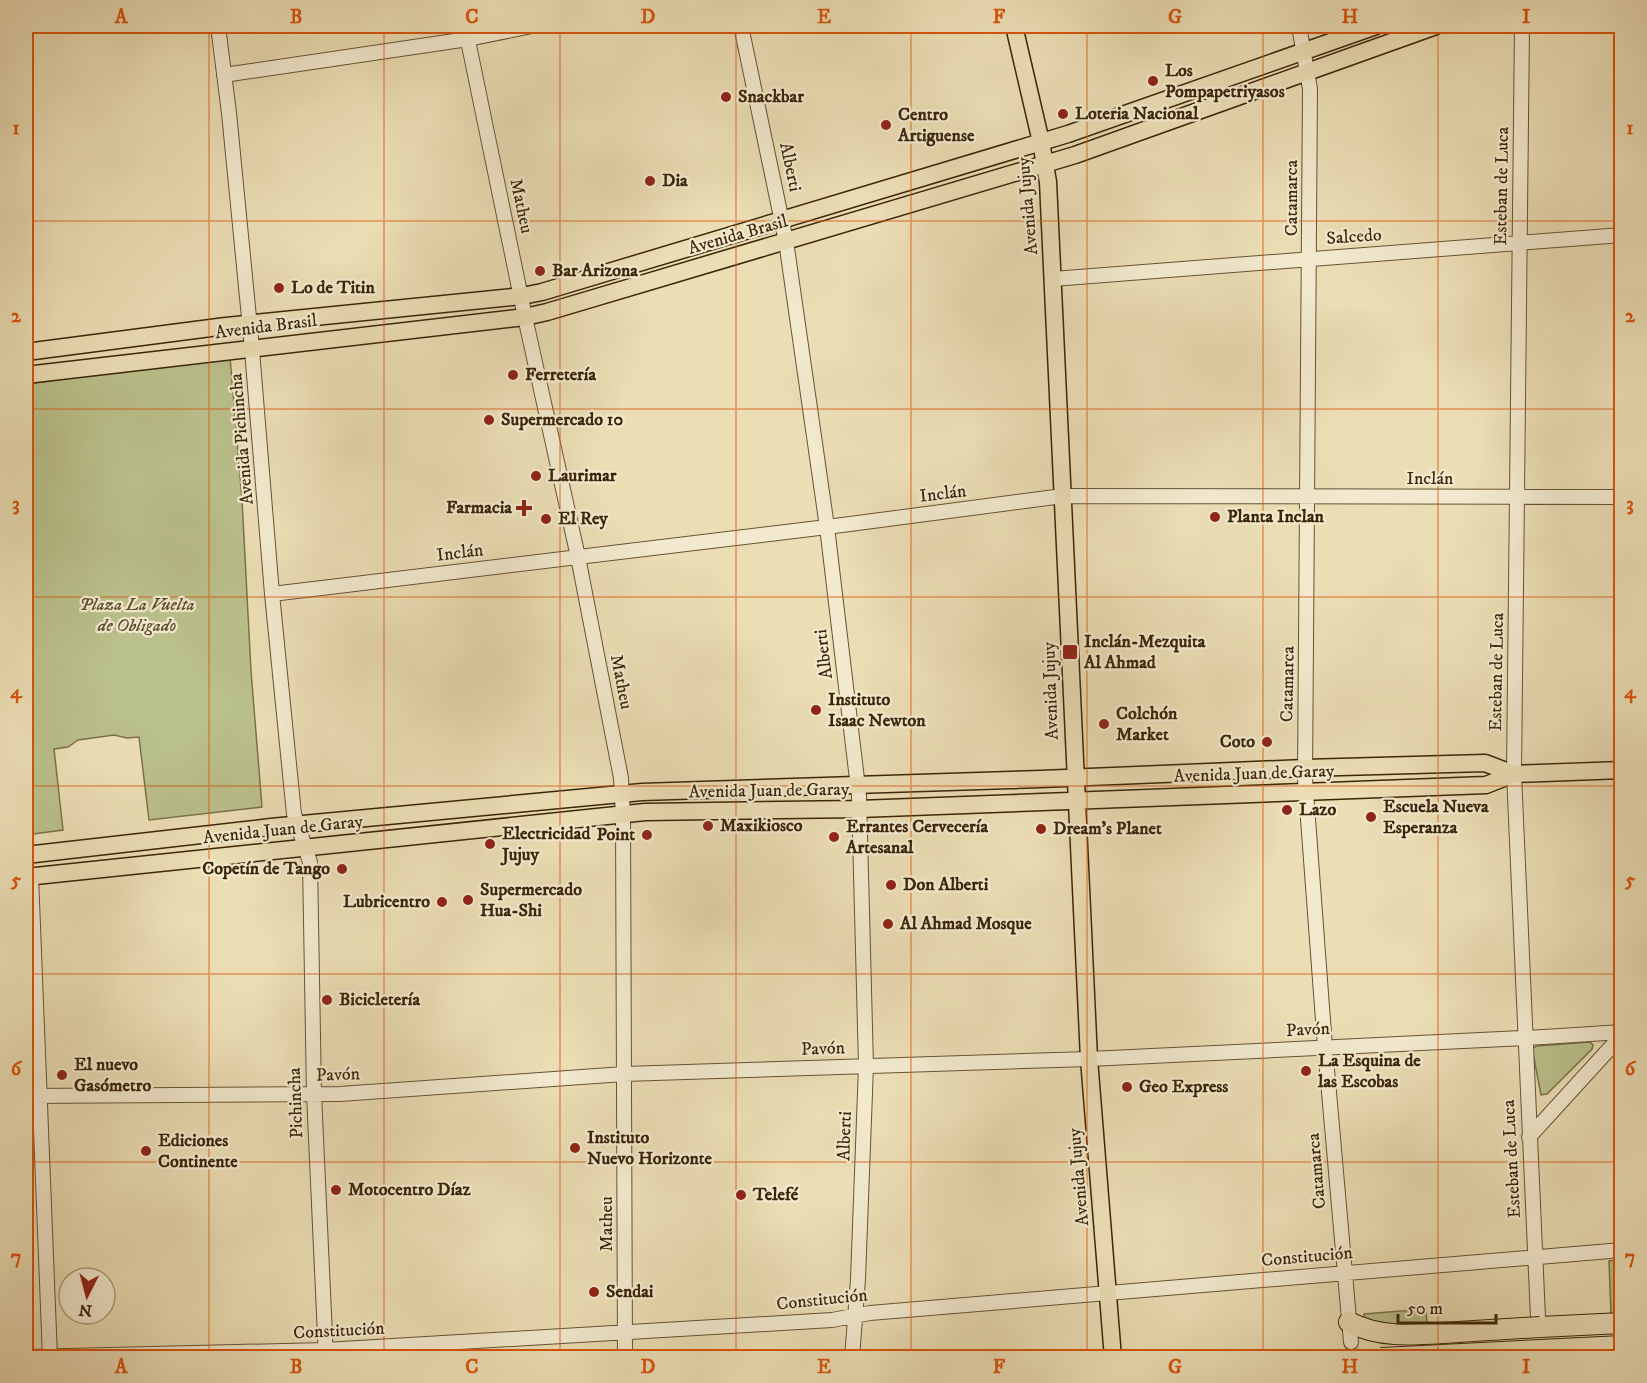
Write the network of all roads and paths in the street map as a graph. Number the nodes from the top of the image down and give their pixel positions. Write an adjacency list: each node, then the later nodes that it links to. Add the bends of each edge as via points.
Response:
1 (218, 26): 12 (street, Avenida Pichincha)
2 (532, 26): 9 (street)
3 (741, 26): 15 (street, Alberti)
4 (1014, 26): 13 (main road, Avenida Jujuy)
5 (1299, 26): 10 (street, Catamarca)
6 (1376, 26): 10 (main road, Avenida Brasil)
7 (1436, 26): 11 (main road, Avenida Brasil)
8 (1522, 26): 18 (street, Esteban de Luca)
9 (467, 32): 12 (street); 21 (street, Matheu)
10 (1304, 51): 11 (street, Catamarca); 13 (main road, Avenida Brasil)
11 (1307, 71): 14 (main road, Avenida Brasil); 19 (street, Catamarca)
12 (224, 75): 23 (street, Avenida Pichincha)
13 (1041, 142): 14 (main road, Avenida Jujuy); 15 (main road, Avenida Brasil)
14 (1046, 164): 17 (main road, Avenida Brasil); 20 (main road, Avenida Jujuy)
15 (782, 219): 17 (street, Alberti); 21 (main road, Avenida Brasil)
16 (1622, 235): 18 (street, Salcedo)
17 (786, 241): 22 (main road, Avenida Brasil); 31 (street, Alberti)
18 (1519, 243): 19 (street, Salcedo); 29 (street, Esteban de Luca)
19 (1310, 258): 20 (street, Salcedo); 28 (street, Catamarca)
20 (1053, 279): 27 (main road, Avenida Jujuy)
21 (522, 296): 22 (street, Matheu); 23 (main road, Avenida Brasil)
22 (525, 317): 24 (main road, Avenida Brasil); 32 (street, Matheu)
23 (250, 324): 24 (street, Avenida Pichincha); 25 (main road, Avenida Brasil)
24 (252, 347): 26 (main road, Avenida Brasil); 33 (street, Avenida Pichincha)
25 (26, 352)
26 (26, 375)
27 (1063, 496): 28 (street, Inclán); 31 (street, Inclán); 37 (main road, Avenida Jujuy)
28 (1308, 497): 29 (street, Inclán); 34 (street, Catamarca)
29 (1518, 497): 30 (street, Inclán); 36 (street, Esteban de Luca)
30 (1622, 497)
31 (827, 527): 32 (street, Inclán); 38 (street, Alberti)
32 (578, 557): 33 (street, Inclán); 40 (street, Matheu)
33 (272, 594): 44 (street, Avenida Pichincha)
34 (1305, 768): 36 (main road, Avenida Juan de Garay, via 1485,764); 37 (main road, Avenida Juan de Garay); 39 (street, Catamarca)
35 (1622, 770): 36 (main road, Avenida Juan de Garay)
36 (1514, 774): 39 (main road, Avenida Juan de Garay, via 1486,785); 49 (street, Esteban de Luca)
37 (1075, 778): 38 (main road, Avenida Juan de Garay); 41 (main road, Avenida Jujuy)
38 (858, 785): 40 (main road, Avenida Juan de Garay); 42 (street, Alberti)
39 (1306, 791): 41 (main road, Avenida Juan de Garay); 50 (street, Catamarca)
40 (622, 794): 43 (street, Matheu); 44 (main road, Avenida Juan de Garay)
41 (1076, 801): 42 (main road, Avenida Juan de Garay); 51 (main road, Avenida Jujuy)
42 (859, 809): 43 (main road, Avenida Juan de Garay); 52 (street, Alberti)
43 (623, 815): 45 (main road, Avenida Juan de Garay); 53 (street, Matheu)
44 (297, 824): 45 (street, Avenida Pichincha); 46 (main road, Avenida Juan de Garay)
45 (305, 847): 47 (main road, Avenida Juan de Garay); 54 (street, Pichincha, via 310,862)
46 (26, 855)
47 (28, 876): 55 (street)
48 (1622, 1033): 49 (street, Pavón); 56 (street)
49 (1525, 1038): 50 (street, Pavón); 56 (street, Esteban de Luca)
50 (1325, 1047): 51 (street, Pavón); 59 (street, Catamarca)
51 (1089, 1059): 52 (street, Pavón); 60 (main road, Avenida Jujuy)
52 (866, 1066): 53 (street, Pavón); 61 (street, Alberti)
53 (624, 1074): 54 (street, Pavón); 65 (street, Matheu)
54 (314, 1094): 55 (street, Pavón); 68 (street, Pichincha)
55 (32, 1096): 70 (street)
56 (1529, 1137): 58 (street, Esteban de Luca)
57 (1622, 1250): 58 (street, Constitución)
58 (1534, 1257): 59 (street, Constitución); 62 (street, Esteban de Luca)
59 (1344, 1272): 60 (street, Constitución); 63 (street, Catamarca)
60 (1107, 1292): 61 (street, Constitución); 73 (main road, Avenida Jujuy)
61 (855, 1316): 65 (street, Constitución); 72 (street, Alberti)
62 (1538, 1318)
63 (1349, 1322): 64 (highway, bridge, via 1381,1334); 66 (street, Catamarca)
64 (1622, 1323)
65 (625, 1332): 68 (street, Constitución); 71 (street, Matheu)
66 (1351, 1342)
67 (1622, 1346): 74 (highway, bridge)
68 (326, 1354): 70 (street, Constitución)
69 (26, 1357): 70 (street, Constitución)
70 (50, 1357)
71 (625, 1358)
72 (852, 1358)
73 (1113, 1358)
74 (1381, 1358)

